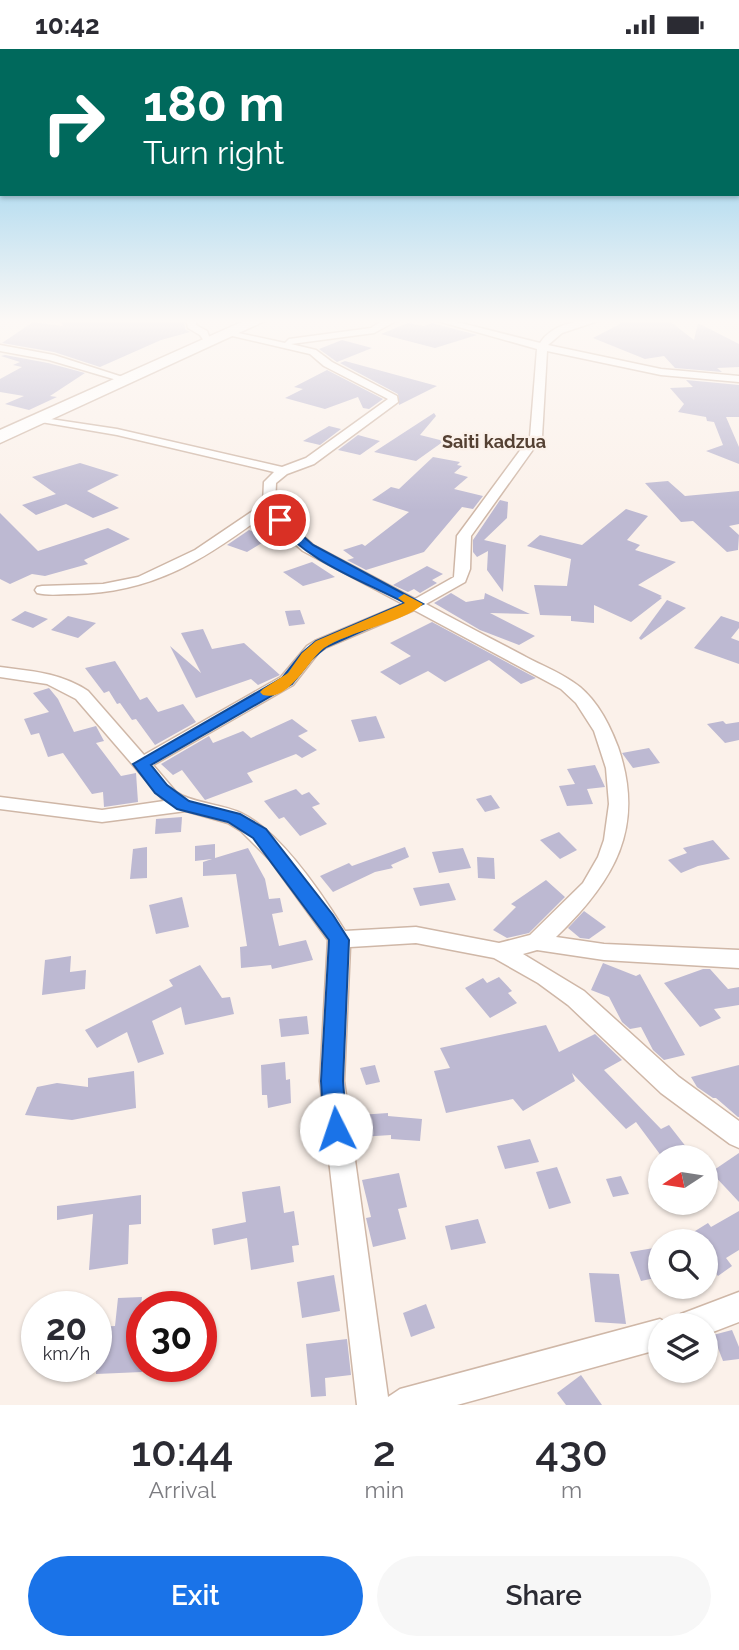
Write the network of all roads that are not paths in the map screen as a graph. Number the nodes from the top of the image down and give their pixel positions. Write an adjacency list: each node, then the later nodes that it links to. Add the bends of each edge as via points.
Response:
1 (120, 383): 4 (highway)
2 (365, 383): 6 (street, via 393,402 310,461)
3 (540, 383): 9 (street, via 536,437 464,536 460,579)
4 (41, 419): 5 (highway); 6 (street)
5 (0, 437)
6 (283, 471): 7 (street, via 270,482)
7 (269, 505): 8 (street, via 221,541 147,578 124,586); 9 (street, via 308,548)
8 (42, 590)
9 (416, 604): 11 (street, via 321,644 287,681); 15 (street, via 567,685 583,697 606,737 620,790 614,843 591,888)
10 (0, 672): 11 (street, via 49,677 68,685)
11 (141, 764): 13 (street, via 161,789)
12 (0, 803): 13 (street, via 102,815)
13 (183, 805): 14 (street, via 234,818 259,834)
14 (339, 940): 16 (street, via 416,935); 22 (street, via 332,1081)
15 (537, 942): 16 (street); 17 (street, via 604,952)
16 (499, 951): 18 (street, via 576,998 670,1085)
17 (739, 959)
18 (739, 1136)
19 (739, 1307): 20 (street)
20 (718, 1315)
21 (648, 1337): 23 (street)
22 (373, 1405)
23 (400, 1405)

